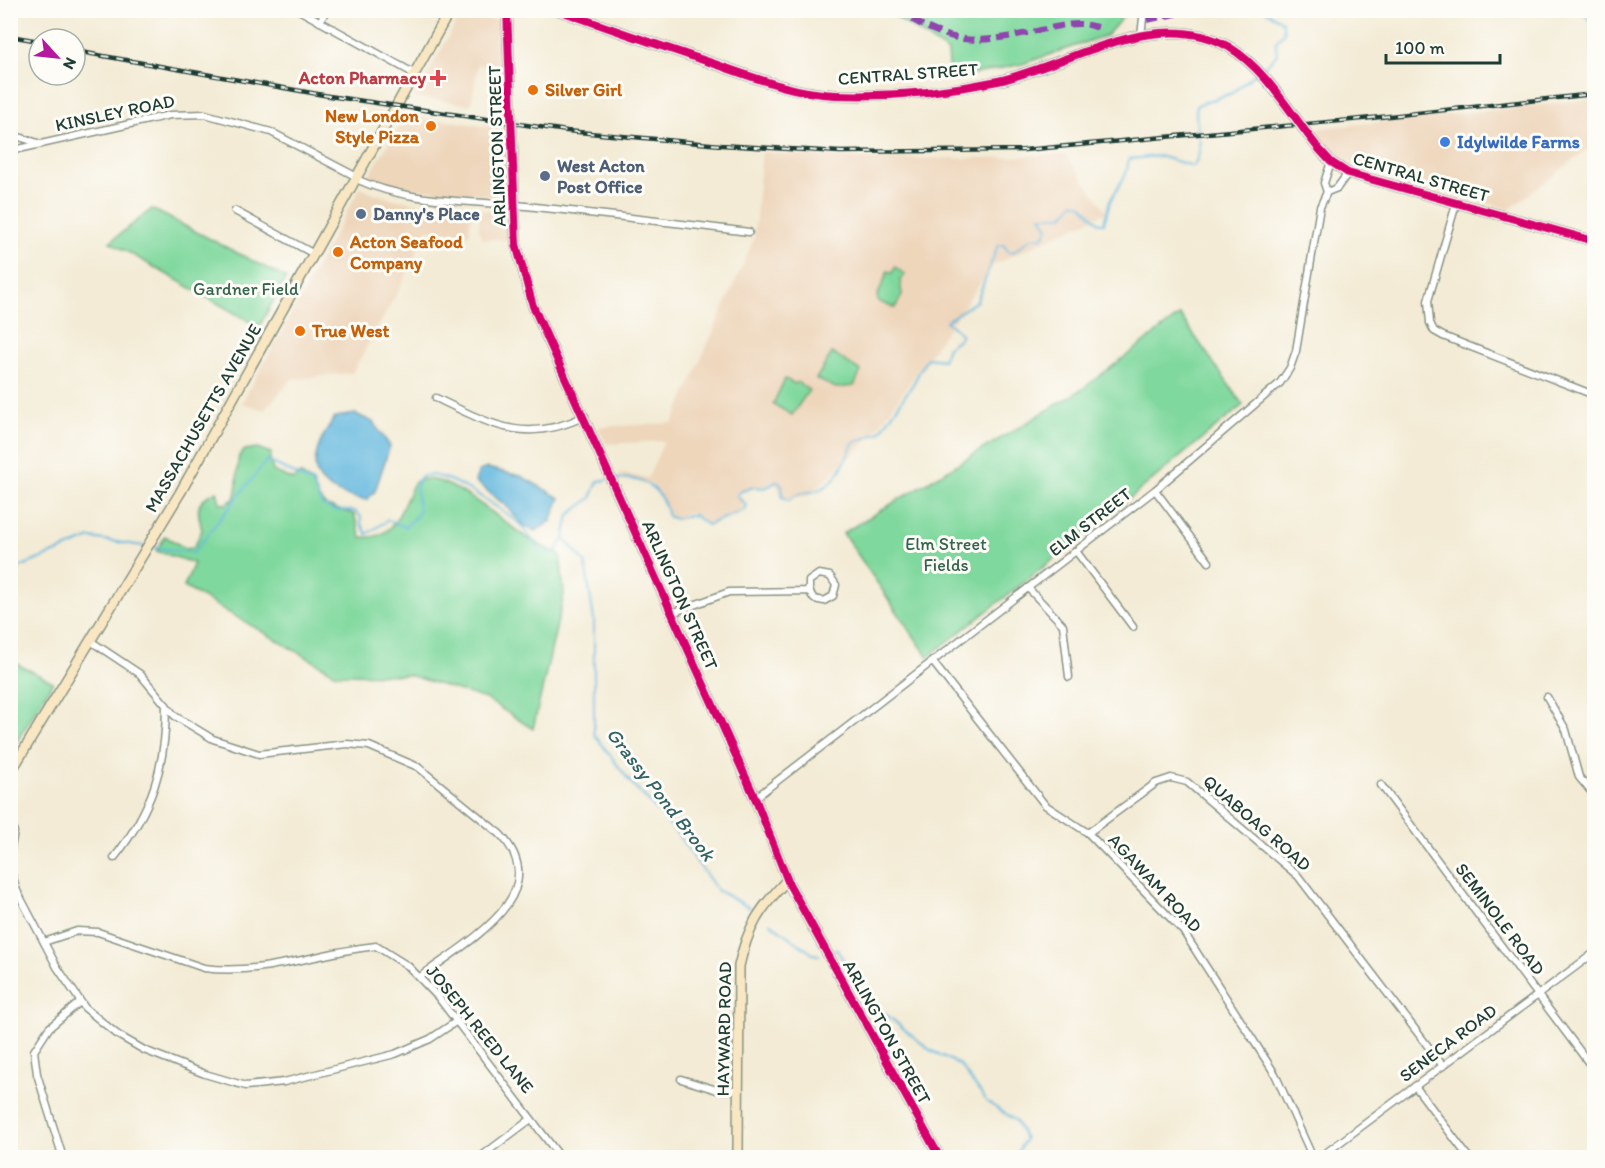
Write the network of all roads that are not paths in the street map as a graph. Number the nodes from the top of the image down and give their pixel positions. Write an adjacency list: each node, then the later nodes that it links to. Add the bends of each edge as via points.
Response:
1 (299, 10): 7 (street)
2 (326, 10): 7 (street)
3 (450, 10): 9 (street, MASSACHUSETTS AVENUE)
4 (507, 10): 18 (street, ARLINGTON STREET)
5 (558, 10): 8 (street, CENTRAL STREET, via 777,85 833,95 897,93 986,83)
6 (1144, 10): 8 (street)
7 (320, 22): 9 (street)
8 (1141, 35): 13 (street, CENTRAL STREET, via 1175,32 1227,46 1263,78)
9 (415, 74): 15 (street, MASSACHUSETTS AVENUE)
10 (10, 134): 11 (street)
11 (41, 145): 12 (street, KINSLEY ROAD); 15 (street, KINSLEY ROAD, via 170,115 205,114 271,132)
12 (10, 151)
13 (1331, 162): 14 (street, CENTRAL STREET); 16 (street, ELM STREET, via 1324,183)
14 (1348, 173): 16 (street, ELM STREET, via 1337,188); 17 (street, CENTRAL STREET)
15 (357, 178): 18 (street, KINSLEY ROAD, via 412,197); 22 (street, MASSACHUSETTS AVENUE)
16 (1327, 192): 26 (street, ELM STREET, via 1320,207 1296,351 1288,373 1268,395)
17 (1456, 204): 21 (street, CENTRAL STREET); 23 (street, via 1428,301 1427,314 1434,331)
18 (513, 205): 20 (street, KINSLEY ROAD); 25 (street, ARLINGTON STREET, via 516,244 527,288)
19 (235, 211): 22 (street)
20 (749, 232)
21 (1594, 242)
22 (314, 254): 33 (street, MASSACHUSETTS AVENUE)
23 (1594, 395)
24 (436, 398): 25 (street, via 517,431 553,429)
25 (585, 416): 31 (street, ARLINGTON STREET)
26 (1155, 490): 27 (street, ELM STREET); 28 (street)
27 (1076, 551): 29 (street, ELM STREET); 32 (street)
28 (1209, 562)
29 (1028, 588): 34 (street, ELM STREET); 35 (street, via 1064,627)
30 (808, 591): 30 (street, via 814,599 824,601 833,596 836,585 830,576 819,574 809,581); 31 (street, via 729,592)
31 (672, 613): 41 (street, ARLINGTON STREET)
32 (1133, 627)
33 (92, 642): 37 (street, via 140,674); 38 (street, MASSACHUSETTS AVENUE)
34 (932, 661): 41 (street, ELM STREET); 43 (street, AGAWAM ROAD, via 1045,805)
35 (1069, 678)
36 (1547, 697): 40 (street, via 1566,730 1579,777)
37 (166, 705): 45 (street, via 156,787 140,823); 50 (street, via 201,733 259,754 359,744 394,756 437,780 511,846 520,872 508,906)
38 (10, 773)
39 (1381, 785): 51 (street, SEMINOLE ROAD)
40 (1594, 795)
41 (754, 798): 47 (street, ARLINGTON STREET)
42 (10, 818): 44 (street, via 14,832)
43 (1088, 833): 54 (street, QUABOAG ROAD, via 1156,783 1172,778 1187,782 1298,876); 65 (street, AGAWAM ROAD, via 1190,941 1275,1074)
44 (10, 853)
45 (114, 858)
46 (10, 868): 48 (street, via 17,891)
47 (787, 880): 58 (street, HAYWARD ROAD, via 746,935 738,982); 64 (street, ARLINGTON STREET)
48 (44, 942): 50 (street, JOSEPH REED LANE, via 77,931 98,932 220,970 277,965 376,946); 52 (street)
49 (1594, 953): 51 (street, SENECA ROAD)
50 (420, 977): 53 (street, JOSEPH REED LANE)
51 (1538, 995): 54 (street, SENECA ROAD); 55 (street, SEMINOLE ROAD)
52 (80, 1002): 53 (street, via 102,1024 144,1050 246,1086 284,1082 395,1054); 60 (street, via 49,1028 34,1051 37,1074)
53 (458, 1021): 59 (street, JOSEPH REED LANE)
54 (1443, 1066): 57 (street, SENECA ROAD)
55 (1594, 1070)
56 (681, 1079): 58 (street, via 717,1090)
57 (1415, 1086): 66 (street, SENECA ROAD); 67 (street)
58 (738, 1090): 63 (street, HAYWARD ROAD)
59 (531, 1119): 61 (street); 62 (street, JOSEPH REED LANE)
60 (63, 1158)
61 (479, 1158)
62 (561, 1158)
63 (738, 1158)
64 (940, 1158)
65 (1313, 1158)
66 (1319, 1158)
67 (1469, 1158)

